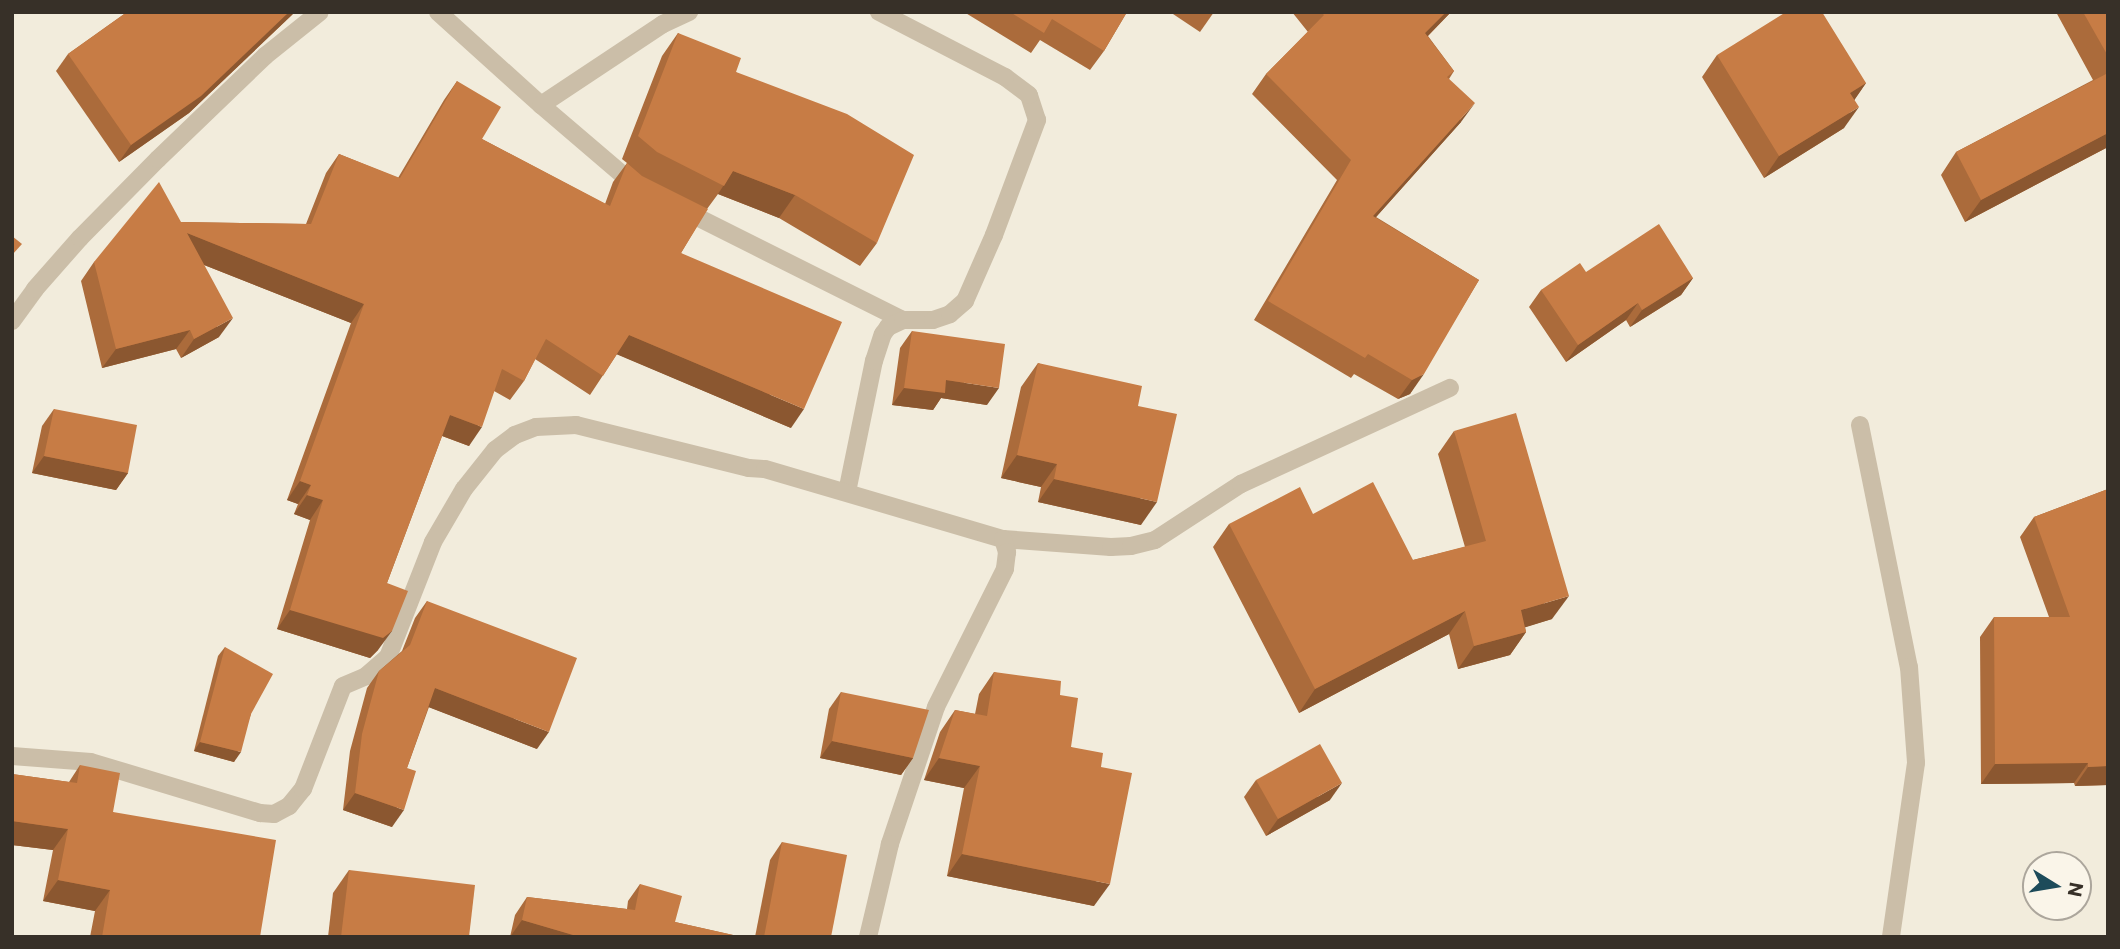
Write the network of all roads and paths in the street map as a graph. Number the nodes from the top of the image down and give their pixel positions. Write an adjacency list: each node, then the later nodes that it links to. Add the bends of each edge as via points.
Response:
1 (320, 12): 7 (street, via 265,56 148,169 53,268)
2 (438, 12): 5 (street)
3 (689, 12): 5 (street, via 663,24)
4 (879, 12): 6 (street, via 1005,77 1029,95 1037,120 965,301 950,314 933,320)
5 (541, 105): 6 (street, via 634,185)
6 (903, 320): 10 (street, via 888,327 877,352)
7 (12, 321)
8 (1450, 388): 11 (street, via 1241,484 1155,540 1111,547)
9 (1860, 425): 14 (street, via 1909,667 1916,763)
10 (847, 492): 11 (street); 12 (street, via 576,425 536,427 495,450 464,489 433,542 388,657 366,676 343,686 303,789 289,806 274,814 260,814 92,762)
11 (1003, 539): 13 (street, via 1005,569 936,707 890,844)
12 (12, 756)
13 (868, 937)
14 (1891, 937)

